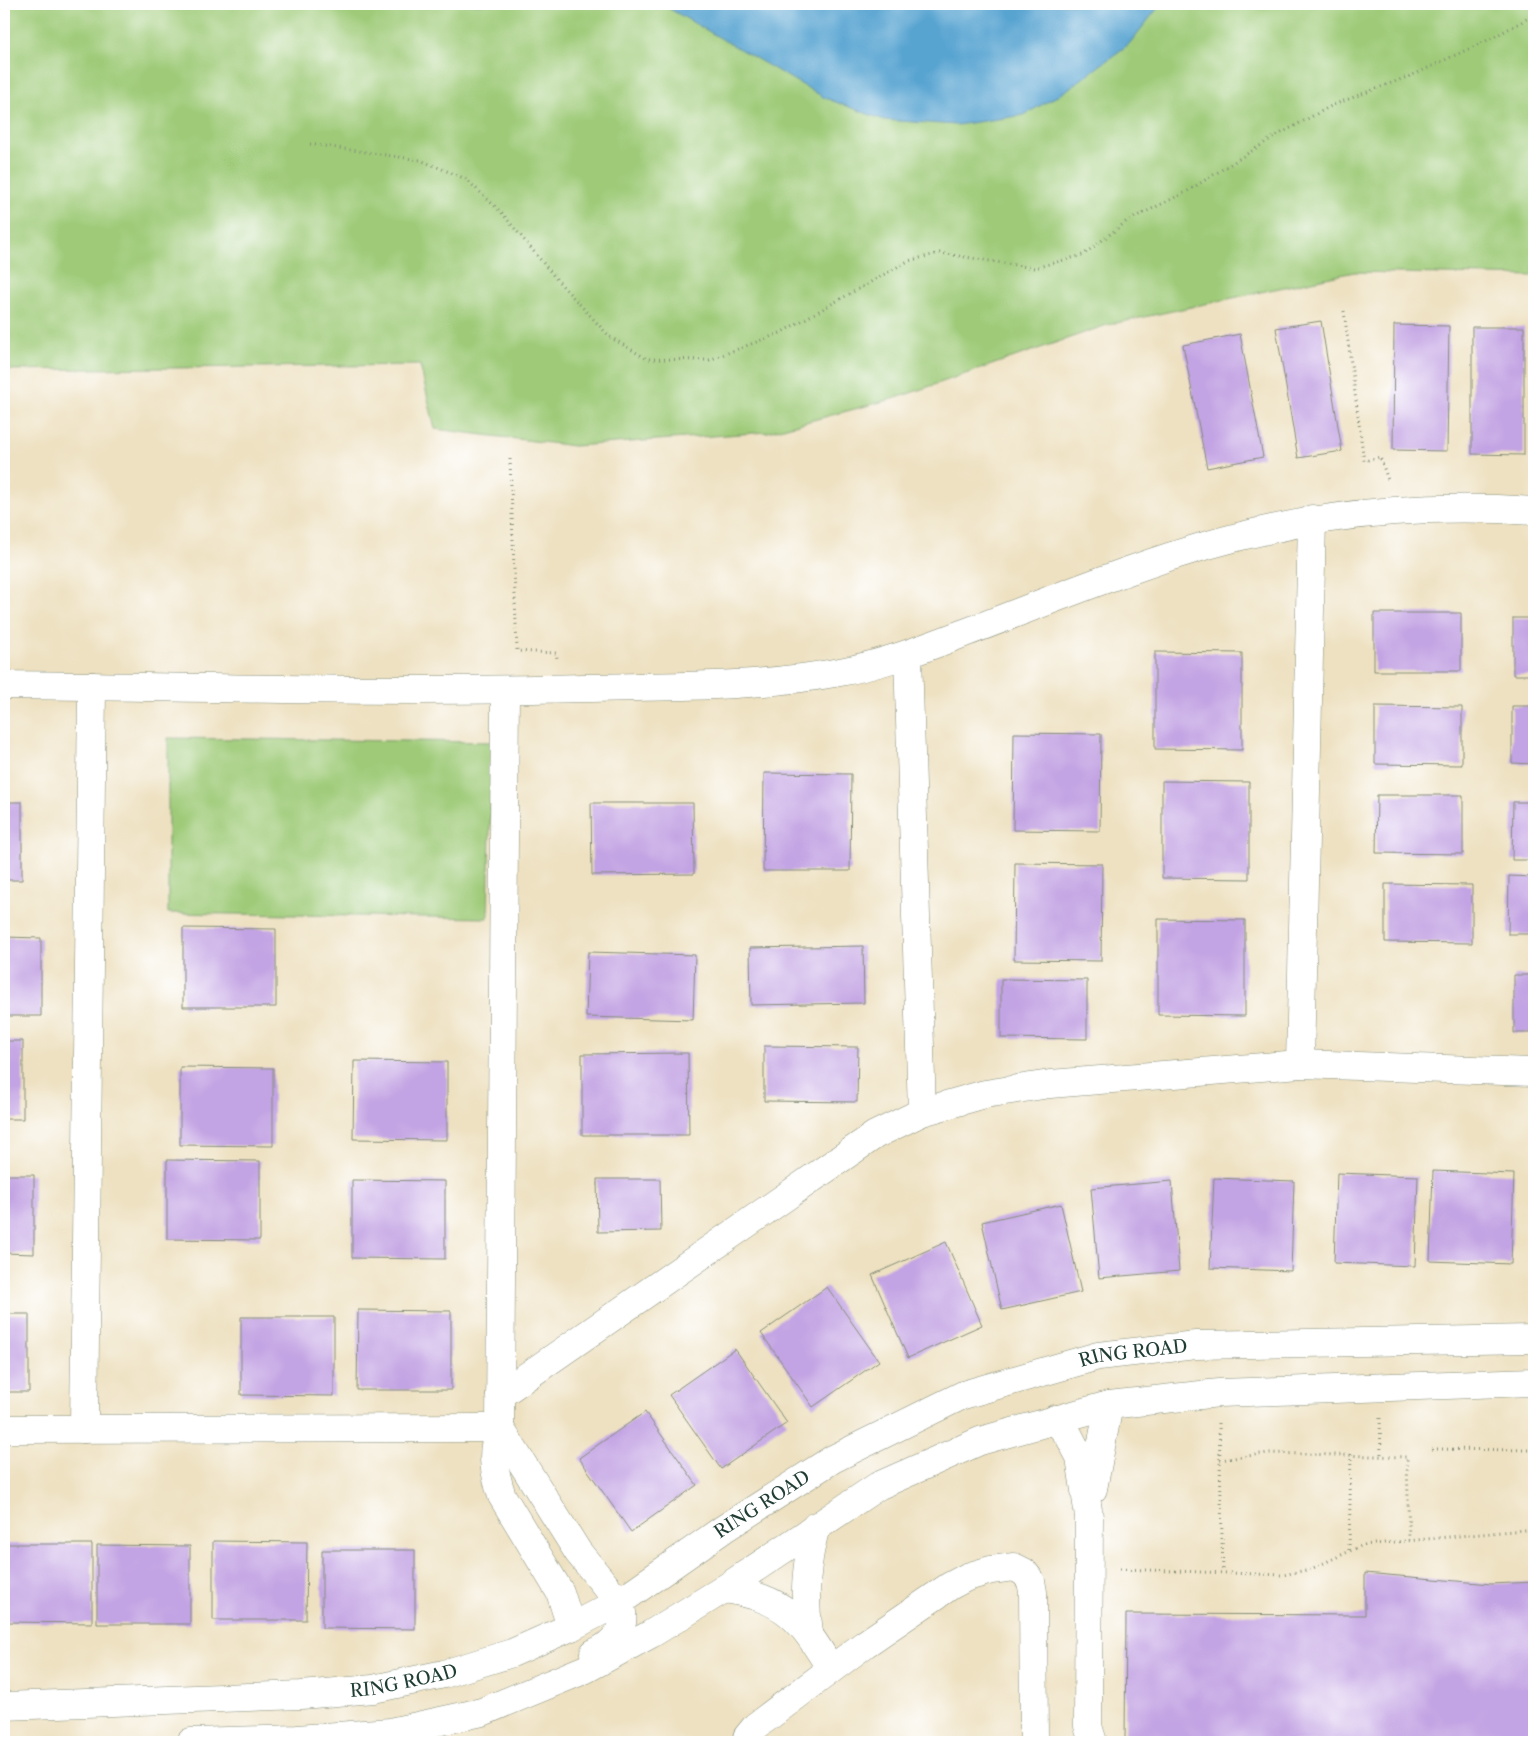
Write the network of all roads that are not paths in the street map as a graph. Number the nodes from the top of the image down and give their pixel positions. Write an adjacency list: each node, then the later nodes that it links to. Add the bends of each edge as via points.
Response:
1 (1534, 511): 2 (street, via 1398,509)
2 (1312, 519): 3 (street, via 1218,540 1127,571); 7 (street)
3 (908, 655): 6 (street, via 843,672 775,682); 9 (street)
4 (4, 685): 5 (street)
5 (92, 686): 6 (street); 17 (street)
6 (504, 690): 12 (street)
7 (1300, 1064): 8 (street); 9 (street, via 1050,1084 985,1094)
8 (1534, 1072)
9 (922, 1112): 12 (street, via 875,1135)
10 (1534, 1339): 21 (street, RING ROAD, via 1196,1345 1089,1359 963,1395 833,1459 725,1528)
11 (1534, 1382): 13 (street, via 1218,1393)
12 (500, 1395): 15 (street)
13 (1109, 1405): 14 (street); 18 (street)
14 (1055, 1419): 18 (street, via 1080,1457); 19 (street, via 980,1441 878,1486)
15 (500, 1428): 17 (street); 21 (street, via 578,1552); 22 (street, via 493,1451 497,1480 510,1510 560,1592)
16 (4, 1429): 17 (street)
17 (84, 1429)
18 (1089, 1517): 30 (street, via 1088,1726)
19 (816, 1526): 20 (street); 23 (street, via 805,1577 804,1602)
20 (724, 1588): 23 (street, via 769,1600); 25 (street, via 586,1670)
21 (619, 1602): 22 (street, RING ROAD); 25 (street, via 623,1623 613,1642 546,1676)
22 (571, 1627): 26 (street, RING ROAD, via 512,1653 452,1672 373,1689 301,1696)
23 (809, 1632): 24 (street)
24 (831, 1669): 28 (street, via 756,1726); 29 (street, via 950,1586 979,1573 1014,1567 1031,1581)
25 (534, 1691): 27 (street, via 482,1712 390,1732)
26 (4, 1706)
27 (191, 1742)
28 (747, 1742)
29 (1034, 1742)
30 (1092, 1742)

